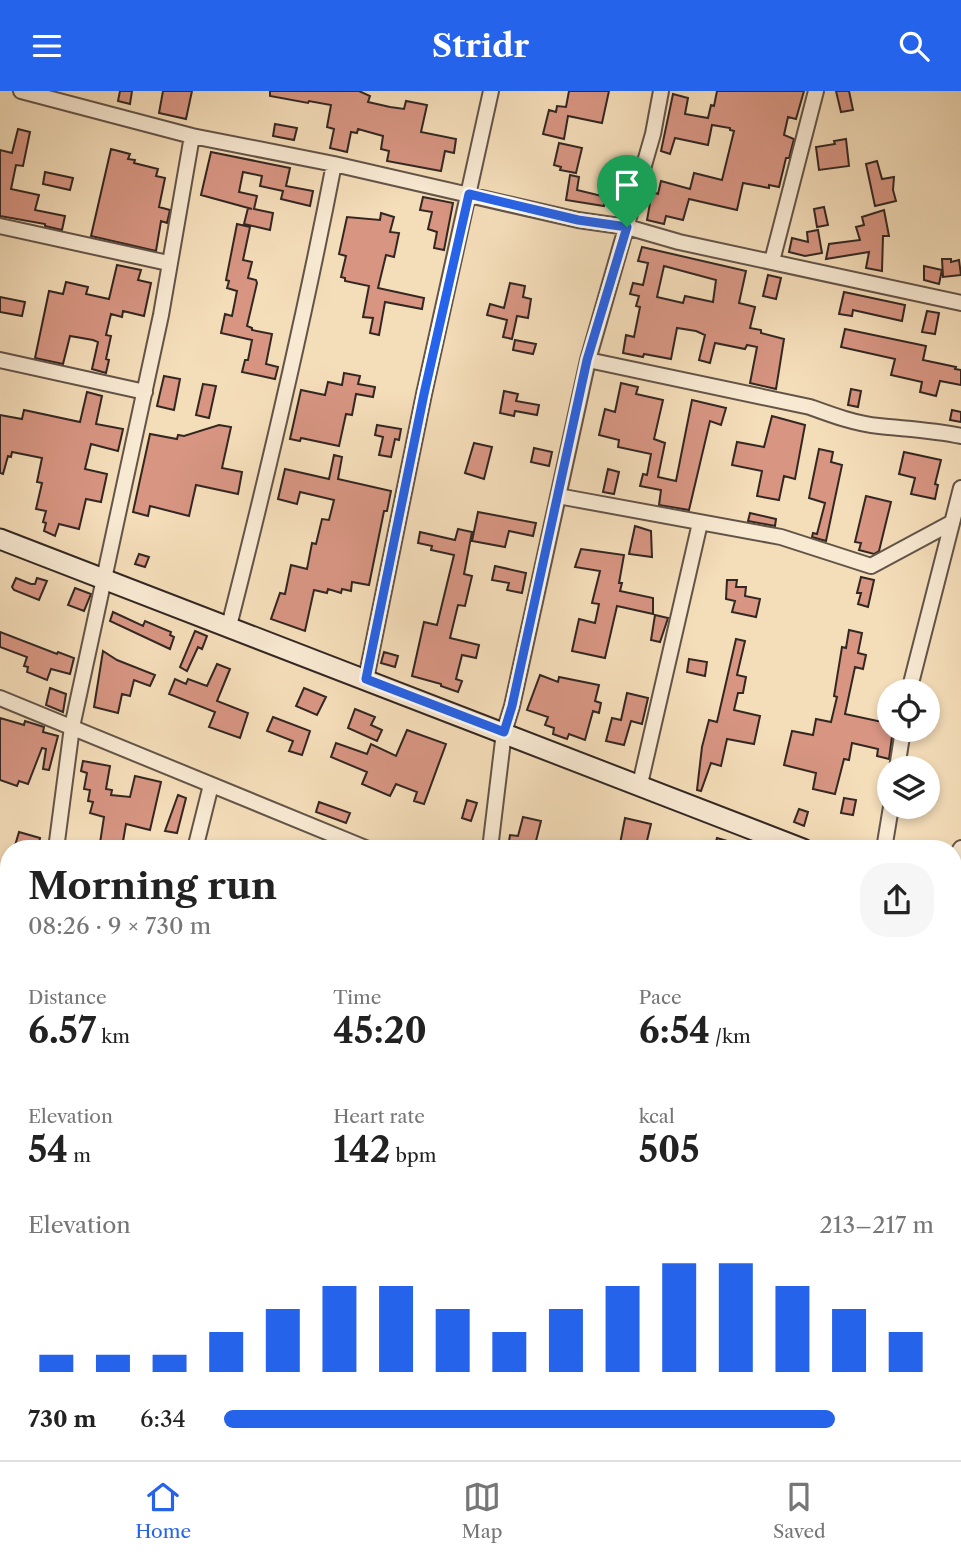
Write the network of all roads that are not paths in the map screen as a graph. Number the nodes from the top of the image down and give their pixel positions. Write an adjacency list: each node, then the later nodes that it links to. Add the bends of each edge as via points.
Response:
1 (24, 91): 5 (street)
2 (491, 91): 7 (street)
3 (661, 91): 9 (street)
4 (816, 91): 10 (street)
5 (192, 136): 6 (street); 11 (street)
6 (334, 164): 7 (street); 23 (street, via 296,351)
7 (469, 194): 9 (street); 24 (street)
8 (0, 226): 11 (street)
9 (627, 227): 10 (street); 14 (street)
10 (772, 261): 12 (street)
11 (168, 263): 15 (street)
12 (961, 303)
13 (0, 360): 15 (street)
14 (587, 360): 16 (street, via 810,407 877,426); 18 (street)
15 (145, 392): 22 (street)
16 (961, 436)
17 (961, 488): 20 (street)
18 (558, 496): 19 (street); 28 (street)
19 (700, 523): 20 (street, via 781,537 871,566); 29 (street)
20 (951, 523): 25 (street)
21 (0, 539): 22 (street)
22 (103, 577): 23 (street); 27 (street)
23 (229, 626): 24 (street)
24 (366, 679): 28 (street)
25 (912, 679)
26 (0, 698): 27 (street)
27 (72, 727): 30 (street); 32 (street)
28 (504, 732): 29 (street); 35 (street)
29 (640, 784): 36 (street)
30 (211, 785): 33 (street); 34 (street)
31 (889, 819): 37 (street)
32 (57, 840)
33 (197, 840)
34 (326, 840)
35 (491, 840)
36 (780, 840)
37 (886, 840)

